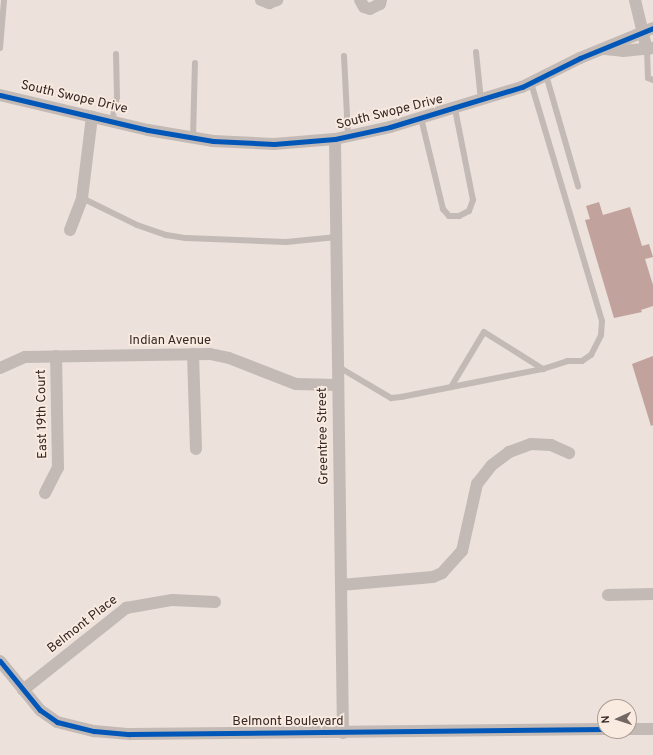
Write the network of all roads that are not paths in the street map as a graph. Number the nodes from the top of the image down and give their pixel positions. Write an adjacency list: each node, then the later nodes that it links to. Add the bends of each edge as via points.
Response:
1 (4, 0): 8 (lane)
2 (261, 0): 3 (street, via 269,3)
3 (277, 0)
4 (360, 0): 5 (street, via 364,7 370,9 380,4)
5 (381, 0)
6 (636, 0): 7 (street)
7 (648, 30): 9 (street); 10 (street, South Swope Drive)
8 (0, 48)
9 (650, 49): 10 (street, South Swope Drive); 16 (lane, via 648,78)
10 (605, 50): 15 (street, South Swope Drive, via 580,58)
11 (476, 52): 19 (lane)
12 (116, 54): 23 (lane, via 117,97)
13 (344, 56): 24 (lane)
14 (195, 63): 25 (lane)
15 (546, 75): 17 (street, South Swope Drive); 27 (lane)
16 (653, 80)
17 (531, 82): 19 (street, South Swope Drive); 35 (lane, via 602,321 601,335 591,355 582,361 567,361)
18 (0, 95): 21 (street, South Swope Drive)
19 (481, 100): 20 (street, South Swope Drive)
20 (455, 109): 22 (street, South Swope Drive); 22 (lane, via 473,200 469,211 459,216 449,216 443,209)
21 (92, 117): 23 (street, South Swope Drive); 28 (street)
22 (421, 118): 24 (street, South Swope Drive)
23 (112, 122): 25 (street, South Swope Drive)
24 (348, 136): 26 (street, South Swope Drive)
25 (193, 138): 26 (street, South Swope Drive, via 274,144)
26 (335, 139): 30 (street, Greentree Street)
27 (578, 186)
28 (82, 198): 29 (street); 30 (lane, via 137,225 166,235 186,238 286,242)
29 (70, 230)
30 (337, 236): 33 (street, Greentree Street)
31 (193, 354): 32 (street, Indian Avenue); 36 (street, Indian Avenue, via 229,358 296,384); 38 (street)
32 (56, 356): 34 (street, Indian Avenue, via 25,357); 40 (street, East 19th Court, via 58,468)
33 (337, 366): 36 (street, Greentree Street); 37 (lane, via 391,398)
34 (0, 368)
35 (543, 368): 37 (lane); 37 (lane, via 484,332)
36 (337, 386): 41 (street, Greentree Street)
37 (451, 387)
38 (196, 449)
39 (569, 453): 41 (street, via 551,446 531,444 510,452 492,465 477,484 462,551 442,573 433,577)
40 (45, 493)
41 (341, 585): 50 (street, Greentree Street)
42 (653, 594): 43 (street)
43 (608, 595)
44 (215, 602): 46 (street, Belmont Place, via 172,600 126,608)
45 (0, 661): 46 (street, Belmont Boulevard)
46 (23, 690): 50 (street, Belmont Boulevard, via 40,710 57,722 94,731 130,734)
47 (597, 729): 50 (street, Belmont Boulevard)
48 (637, 729): 49 (street)
49 (653, 729)
50 (343, 733)

